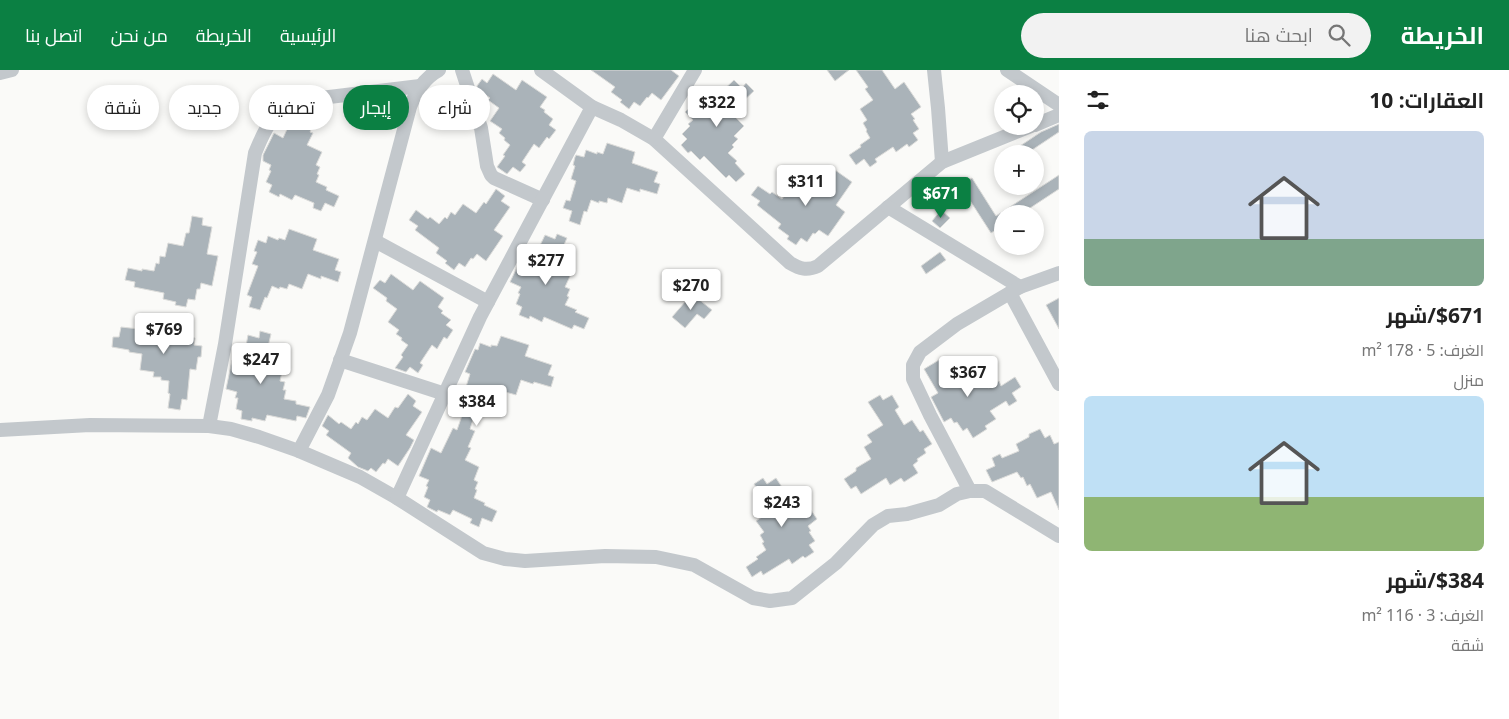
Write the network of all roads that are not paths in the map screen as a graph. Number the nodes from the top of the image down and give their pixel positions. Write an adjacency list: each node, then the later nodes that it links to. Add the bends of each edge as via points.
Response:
1 (12, 70): 8 (street)
2 (438, 70): 9 (street)
3 (462, 70): 19 (street, via 481,128 491,175)
4 (541, 70): 13 (street)
5 (695, 70): 17 (street)
6 (934, 70): 18 (street)
7 (1007, 70): 12 (street)
8 (0, 72)
9 (421, 85)
10 (419, 86): 28 (street, via 296,101 274,116 264,130 255,154)
11 (419, 88): 21 (street, via 410,106)
12 (1059, 105)
13 (592, 107): 17 (street); 19 (street)
14 (1059, 115): 15 (street)
15 (1044, 121)
16 (1009, 135): 18 (street)
17 (654, 139): 20 (street, via 790,263 802,269 818,266)
18 (942, 162): 20 (street)
19 (543, 200): 24 (street)
20 (888, 207): 23 (street)
21 (375, 241): 24 (street); 25 (street)
22 (1059, 273): 23 (street)
23 (1015, 290): 26 (street); 31 (street, via 927,346 913,366 913,379)
24 (488, 302): 27 (street)
25 (340, 360): 27 (street); 30 (street, via 328,395)
26 (1059, 384)
27 (445, 394): 32 (street)
28 (209, 426): 29 (street, via 90,425); 30 (street, via 240,431)
29 (0, 430)
30 (299, 451): 32 (street, via 360,477)
31 (970, 490): 32 (street, via 939,505 888,516 873,525 836,563 792,598 770,601 753,598 694,565 656,557 605,556 525,561 483,553); 33 (street, via 986,491)
32 (397, 498)
33 (1059, 536)

